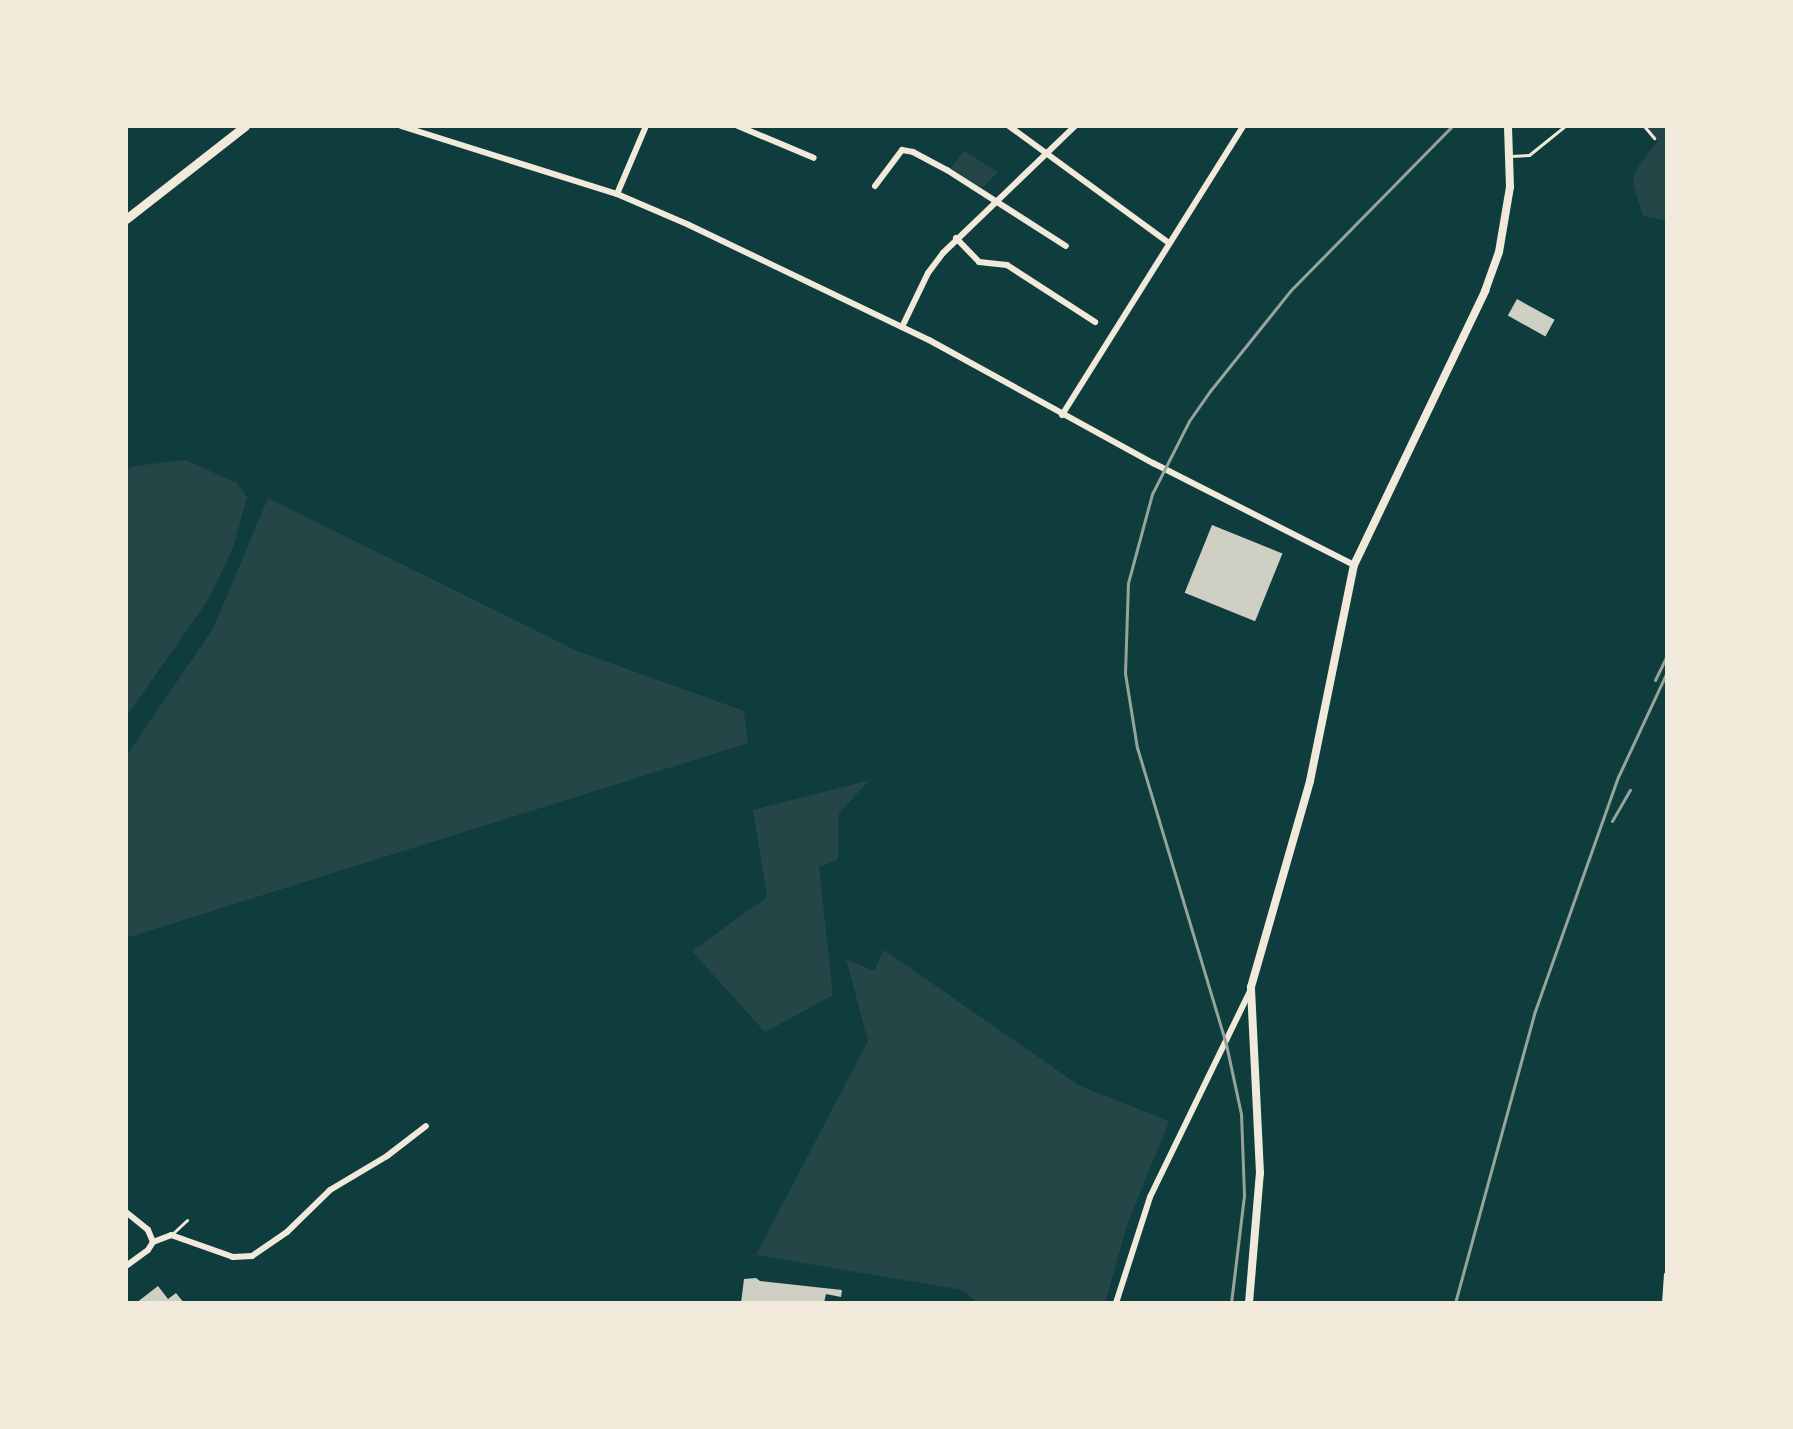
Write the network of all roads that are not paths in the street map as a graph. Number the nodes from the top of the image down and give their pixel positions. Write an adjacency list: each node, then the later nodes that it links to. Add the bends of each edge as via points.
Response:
1 (245, 126): 18 (main road)
2 (401, 126): 16 (street)
3 (646, 126): 16 (street)
4 (738, 126): 14 (street)
5 (1009, 126): 12 (street)
6 (1075, 126): 12 (street)
7 (1243, 126): 20 (street)
8 (1508, 126): 13 (main road)
9 (1565, 126): 13 (lane, via 1529,155)
10 (1644, 126): 11 (lane)
11 (1654, 138)
12 (1046, 153): 17 (street); 20 (street)
13 (1510, 156): 25 (main road, via 1506,219 1492,272)
14 (814, 158)
15 (875, 186): 17 (street, via 902,150 947,170)
16 (617, 194): 23 (street)
17 (995, 201): 19 (street); 21 (street)
18 (126, 219)
19 (956, 238): 22 (street, via 979,262 1007,265); 23 (street, via 928,273)
20 (1169, 243): 24 (street)
21 (1066, 246)
22 (1095, 322)
23 (902, 327): 24 (street)
24 (1062, 415): 25 (street)
25 (1354, 565): 26 (main road, via 1310,781)
26 (1251, 987): 34 (street, via 1150,1197); 35 (main road, via 1260,1173)
27 (426, 1126): 30 (street, via 330,1190 287,1232 252,1256 233,1257)
28 (126, 1212): 31 (street, via 148,1230)
29 (187, 1220): 30 (lane)
30 (171, 1235): 31 (street)
31 (153, 1242): 32 (street)
32 (126, 1266)
33 (1667, 1275): 36 (street)
34 (1116, 1303)
35 (1249, 1303)
36 (1665, 1303)

